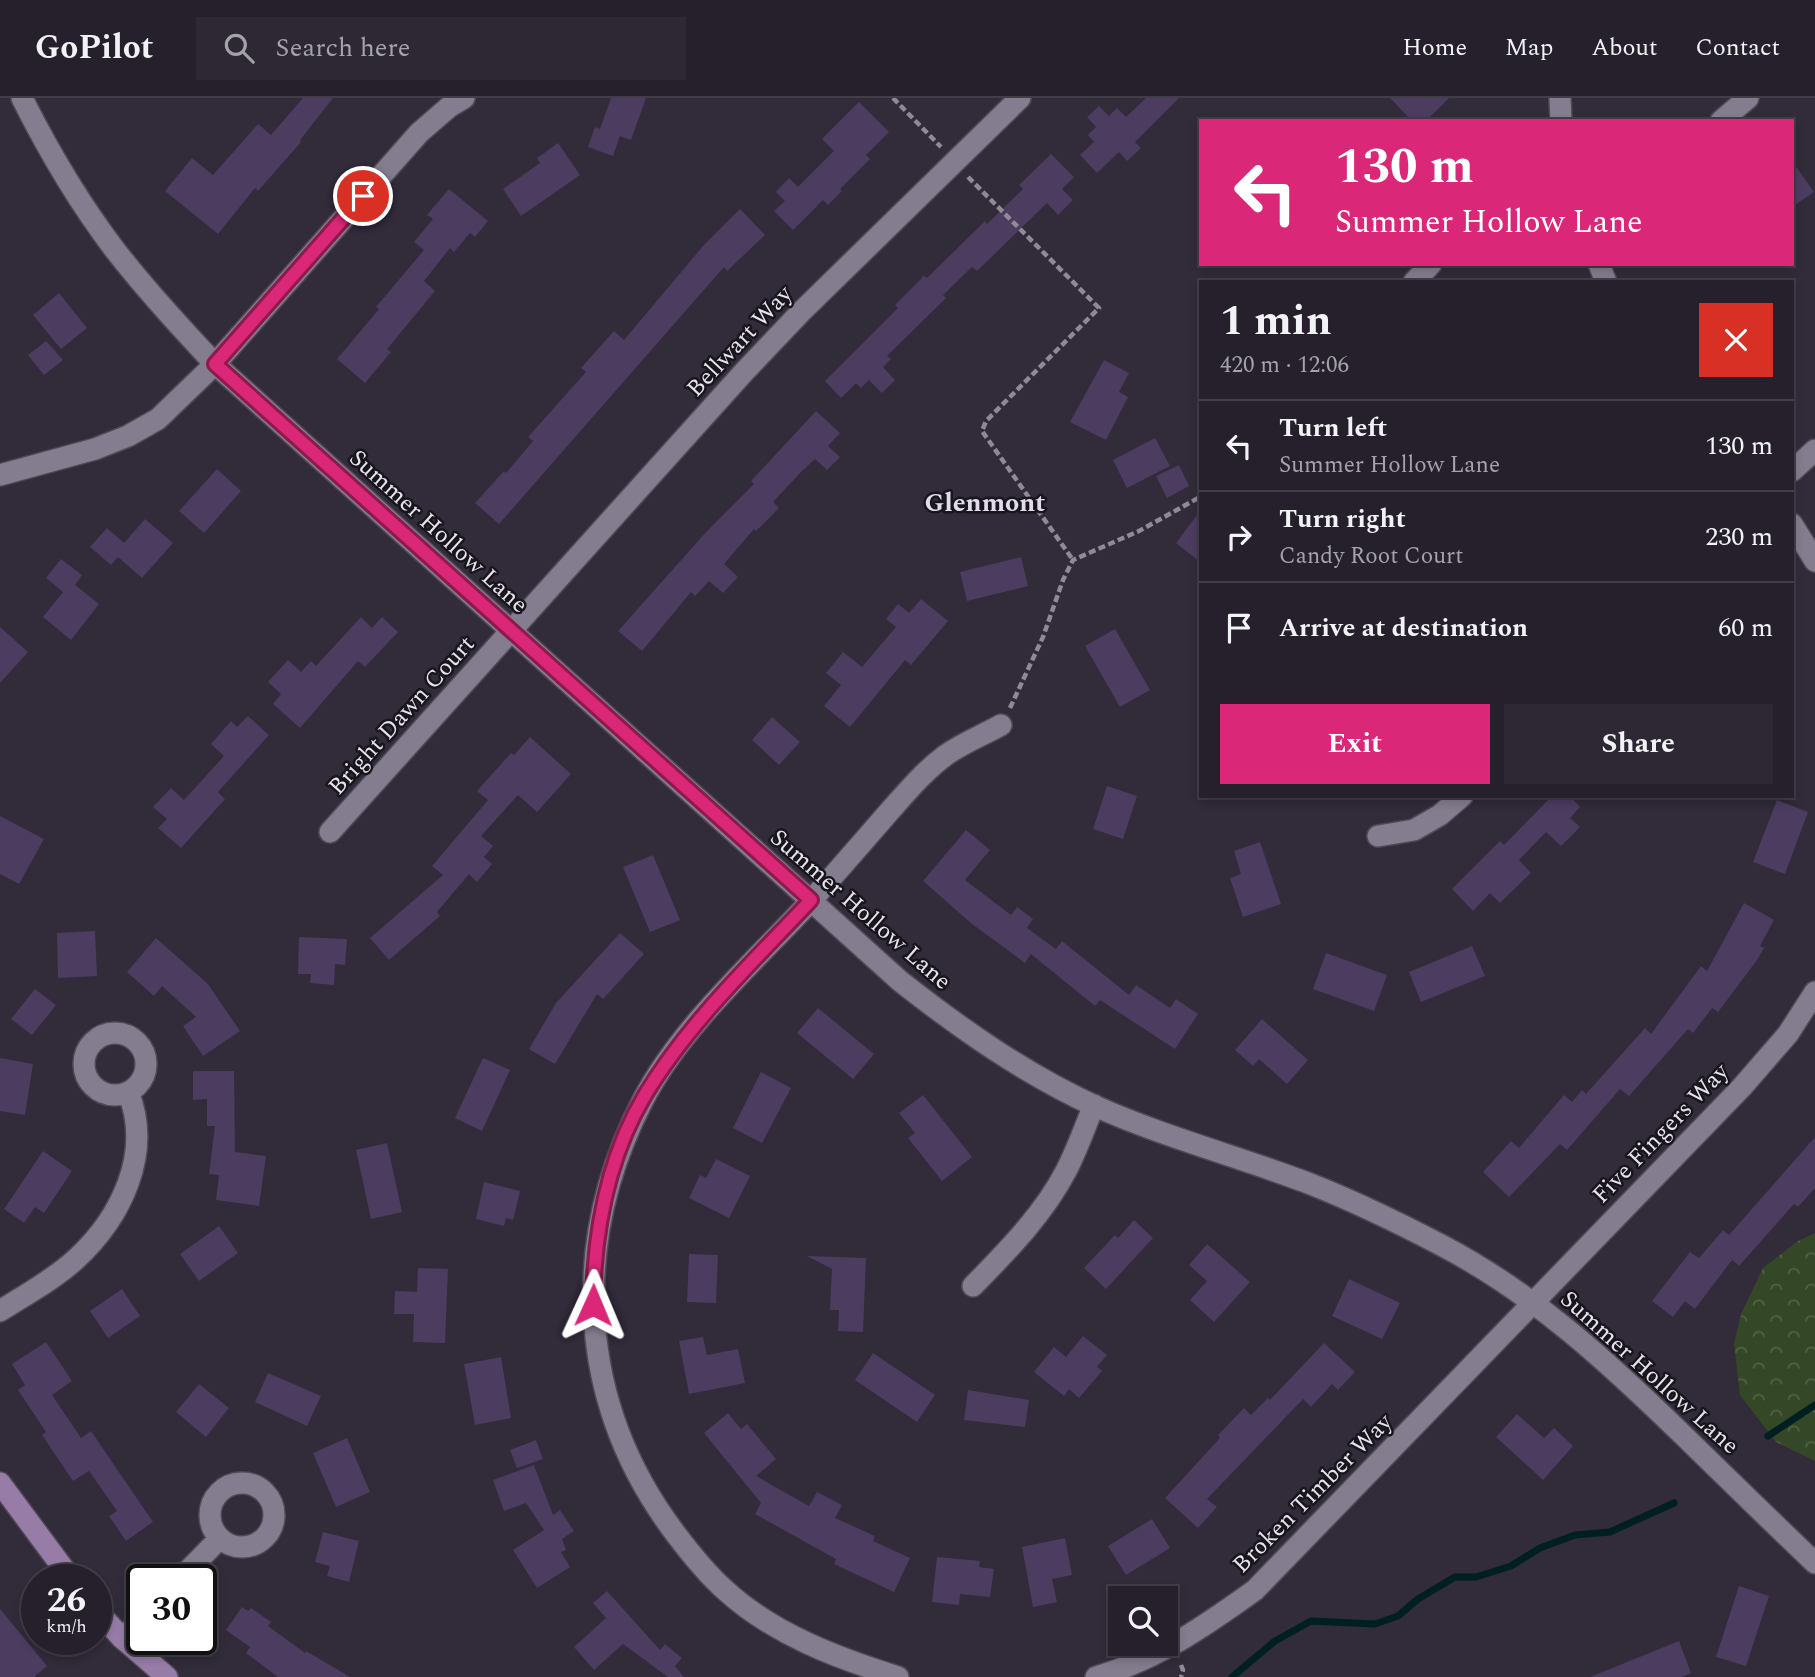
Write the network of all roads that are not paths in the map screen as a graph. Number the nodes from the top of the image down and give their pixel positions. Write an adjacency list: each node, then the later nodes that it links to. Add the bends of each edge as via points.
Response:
1 (22, 98): 10 (street, Summer Hollow Lane, via 114,248)
2 (464, 98): 10 (street, via 419,133)
3 (1020, 98): 16 (street, Bellwart Way, via 782,332)
4 (1560, 98): 6 (street)
5 (1748, 98): 7 (street)
6 (1561, 119)
7 (1723, 119)
8 (1429, 266): 9 (street)
9 (1415, 280)
10 (215, 364): 13 (street, via 158,419 128,436); 16 (street, Summer Hollow Lane)
11 (1815, 450): 12 (street)
12 (1794, 469)
13 (0, 475)
14 (1794, 527): 15 (street)
15 (1815, 561)
16 (512, 632): 19 (street, Bright Dawn Court); 21 (street, Summer Hollow Lane)
17 (1001, 725): 21 (street, via 946,755 916,782)
18 (1460, 798): 20 (street, via 1414,830)
19 (330, 832)
20 (1378, 836)
21 (811, 900): 24 (street, Summer Hollow Lane, via 945,1017 1026,1069); 37 (street, via 694,1026 645,1096 622,1145 601,1218 593,1325 616,1428 659,1511 692,1555 725,1590 768,1622 852,1663)
22 (1815, 992): 26 (street, Five Fingers Way, via 1788,1034 1742,1087)
23 (128, 1092): 27 (street, via 139,1135 127,1188 110,1221 73,1262)
24 (1094, 1105): 25 (street, via 1066,1171 1041,1210); 26 (street, Summer Hollow Lane, via 1367,1208 1446,1248)
25 (973, 1286)
26 (1533, 1302): 30 (street, Summer Hollow Lane, via 1628,1381); 38 (street, Broken Timber Way, via 1255,1590 1171,1647)
27 (0, 1311)
28 (0, 1483): 31 (street)
29 (219, 1539): 32 (street)
30 (1815, 1563)
31 (60, 1564)
32 (195, 1564)
33 (112, 1627): 35 (street)
34 (126, 1634): 35 (street)
35 (122, 1638): 36 (street)
36 (167, 1677)
37 (898, 1677)
38 (1096, 1677)

